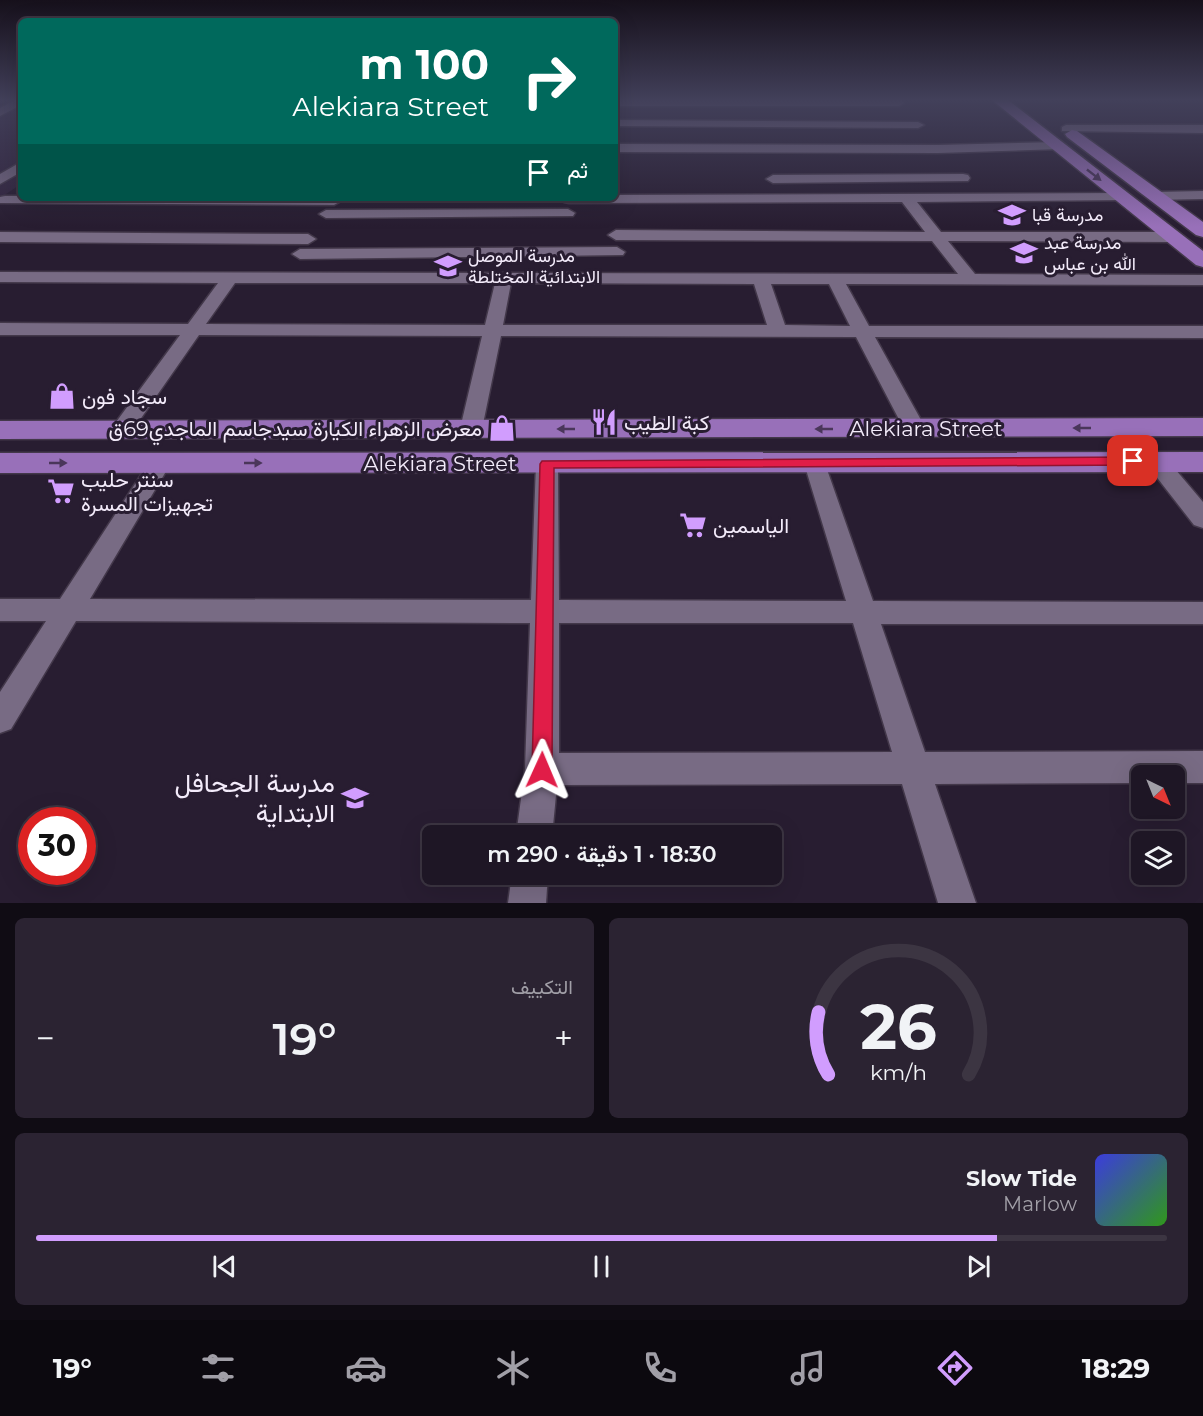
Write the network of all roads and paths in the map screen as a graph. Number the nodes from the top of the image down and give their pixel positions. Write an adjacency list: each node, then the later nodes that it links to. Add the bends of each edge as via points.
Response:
1 (716, 142): 7 (street)
2 (932, 142): 8 (street)
3 (1052, 142): 5 (main road)
4 (1084, 142): 15 (main road)
5 (1057, 146): 8 (street); 16 (main road, one-way to 16)
6 (618, 148): 7 (street)
7 (718, 148): 9 (street)
8 (938, 149): 9 (street); 11 (street)
9 (764, 164): 11 (street); 18 (street)
10 (18, 168): 12 (street)
11 (963, 178): 20 (street)
12 (0, 180)
13 (18, 191): 21 (street)
14 (1203, 195): 15 (street)
15 (1155, 196): 26 (main road)
16 (1123, 197): 20 (street); 29 (main road)
17 (618, 198): 18 (street)
18 (782, 198): 19 (street)
19 (906, 198): 20 (street); 27 (street)
20 (980, 198)
21 (2, 201): 25 (street)
22 (587, 201): 24 (street)
23 (614, 201): 32 (street)
24 (569, 203): 25 (street); 31 (street)
25 (332, 204): 30 (street)
26 (1203, 231)
27 (937, 236): 29 (street); 32 (street); 42 (street)
28 (0, 237): 30 (street)
29 (1172, 237): 34 (main road)
30 (308, 239): 33 (street)
31 (566, 242): 32 (street); 33 (street)
32 (616, 244): 39 (street)
33 (300, 255): 37 (street)
34 (1203, 261)
35 (0, 277): 36 (street)
36 (230, 278): 37 (street); 45 (street)
37 (285, 278): 38 (street)
38 (504, 279): 39 (street); 46 (street)
39 (617, 279): 41 (street)
40 (835, 279): 41 (street); 42 (street); 48 (street)
41 (761, 280): 47 (street)
42 (971, 280): 43 (street)
43 (1203, 280)
44 (0, 329): 45 (street)
45 (195, 330): 46 (street); 51 (street)
46 (492, 330): 47 (street); 53 (street)
47 (778, 331): 48 (street)
48 (861, 331): 49 (street); 54 (street)
49 (1203, 332)
50 (1203, 427): 54 (main road, Alekiara Street, one-way to 54)
51 (122, 429): 52 (main road, Alekiara Street); 55 (main road, Alekiara Street)
52 (427, 429): 53 (main road, Alekiara Street); 57 (main road)
53 (471, 429): 54 (main road, Alekiara Street, one-way to 53)
54 (915, 429)
55 (0, 430)
56 (1156, 461): 58 (main road, Alekiara Street); 61 (main road, Alekiara Street); 63 (street)
57 (418, 462): 60 (main road, Alekiara Street, one-way to 57); 62 (main road, Alekiara Street)
58 (1203, 462)
59 (0, 463): 60 (main road, Alekiara Street, one-way to 60)
60 (160, 463): 65 (street)
61 (815, 463): 62 (main road, Alekiara Street); 67 (street)
62 (547, 464): 66 (street)
63 (1203, 519)
64 (0, 610): 65 (street)
65 (68, 610): 66 (street); 69 (street)
66 (544, 612): 67 (street); 72 (street)
67 (863, 613): 68 (street); 71 (street)
68 (1203, 613)
69 (0, 719)
70 (1203, 767): 71 (street)
71 (913, 768): 72 (street); 76 (street)
72 (542, 770): 73 (street)
73 (535, 825)
74 (529, 885): 75 (street)
75 (527, 903)
76 (957, 903)

